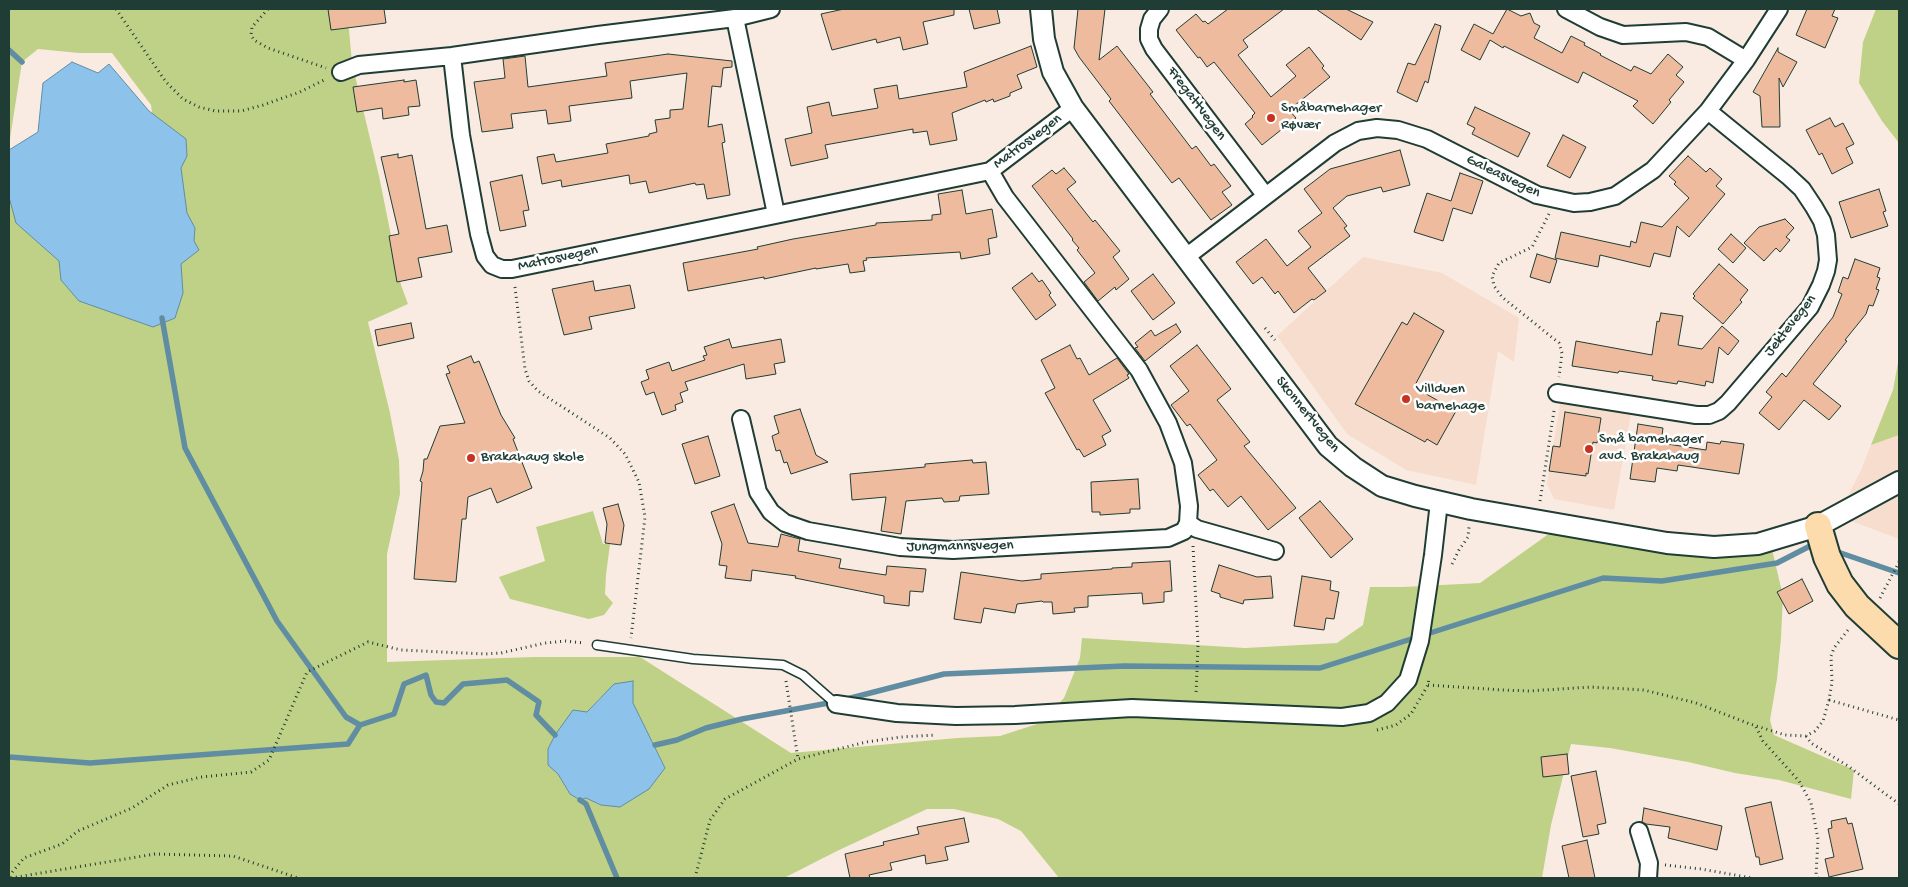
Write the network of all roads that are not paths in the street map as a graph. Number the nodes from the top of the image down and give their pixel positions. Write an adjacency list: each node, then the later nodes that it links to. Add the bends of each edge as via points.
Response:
1 (771, 9): 6 (street)
2 (1041, 9): 10 (street, Skonnertvegen, via 1044,40 1053,72)
3 (1160, 9): 13 (street, Fregattvegen, via 1149,29 1154,49)
4 (1779, 9): 8 (street, Galeasvegen)
5 (1571, 10): 8 (street, via 1600,27 1623,35 1686,32 1708,37)
6 (735, 18): 7 (street); 14 (street)
7 (452, 56): 9 (street, via 359,66); 14 (street, Matrosvegen, via 461,135 479,234 485,256 492,265 512,269)
8 (1746, 60): 11 (street, Galeasvegen)
9 (341, 72)
10 (1073, 108): 12 (street, Matrosvegen); 15 (street, Skonnertvegen)
11 (1708, 110): 13 (street, Galeasvegen, via 1653,170 1615,196 1590,202 1574,203 1537,195 1427,139 1398,130 1377,128 1358,131 1335,144); 16 (street, Jektevegen, via 1788,176 1814,207 1826,235 1828,260 1821,286 1810,306 1728,403 1714,413 1696,415)
12 (990, 171): 14 (street, Matrosvegen); 20 (street, via 1005,197 1139,370 1168,423 1183,463)
13 (1265, 195): 15 (street, Galeasvegen)
14 (776, 214)
15 (1186, 257): 19 (street, Skonnertvegen, via 1328,446 1382,486)
16 (1557, 393)
17 (741, 419): 20 (street, Jungmannsvegen, via 758,492 771,512 785,523 808,531 900,548 953,550 1168,538)
18 (1899, 482): 21 (street, Skonnertvegen)
19 (1439, 502): 21 (street, Skonnertvegen, via 1667,543 1714,547 1758,544); 25 (street, via 1420,641 1408,680 1387,703 1368,713 1342,717 1132,708 1014,716 948,716)
20 (1192, 526): 22 (street)
21 (1818, 526): 23 (highway, via 1840,584 1857,606)
22 (1275, 551)
23 (1894, 637)
24 (597, 645): 25 (lane, via 693,659 783,665 803,675)
25 (836, 704)
26 (1639, 832): 27 (street)
27 (1649, 871)

